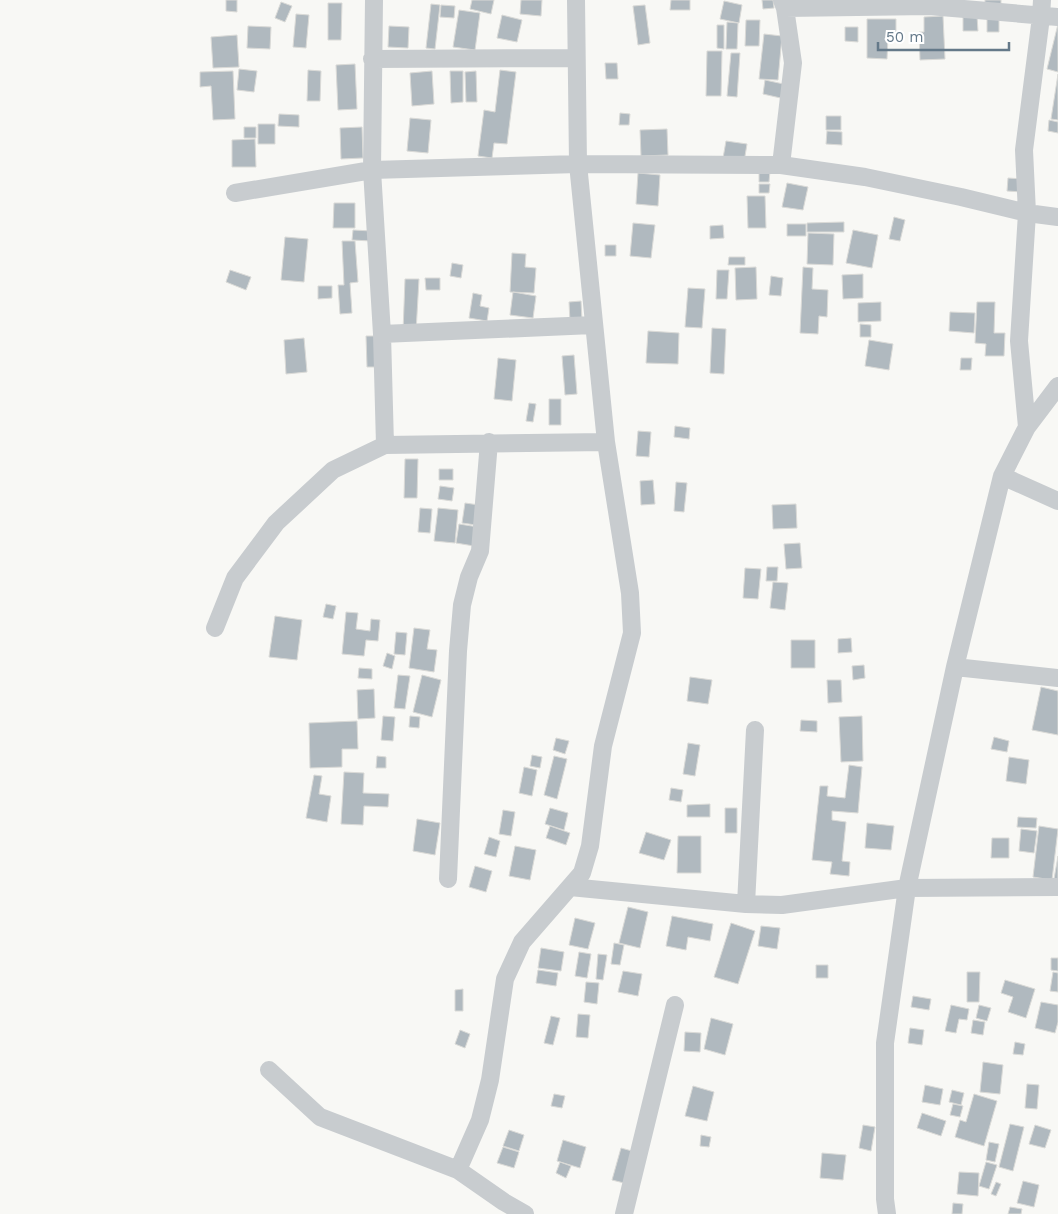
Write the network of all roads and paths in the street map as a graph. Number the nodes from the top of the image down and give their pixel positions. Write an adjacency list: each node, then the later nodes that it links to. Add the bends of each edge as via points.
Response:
1 (374, 0): 6 (street)
2 (576, 0): 5 (street)
3 (783, 4): 4 (street); 8 (street, via 793,63)
4 (1047, 12): 11 (street, via 1024,150)
5 (576, 58): 6 (street); 7 (street)
6 (372, 59): 9 (street)
7 (578, 164): 8 (street); 9 (street); 13 (street)
8 (782, 165): 11 (street, via 865,177)
9 (372, 170): 10 (street); 14 (street)
10 (235, 193)
11 (1027, 213): 12 (street); 16 (street, via 1019,341)
12 (1058, 217)
13 (593, 325): 14 (street); 18 (street)
14 (382, 334): 19 (street)
15 (1058, 386): 16 (street)
16 (1027, 427): 20 (street)
17 (489, 442): 18 (street); 19 (street); 26 (street, via 480,550 469,577 461,614)
18 (606, 442): 27 (street, via 630,593 632,633 603,746 590,846 582,872)
19 (385, 445): 22 (street, via 333,470 276,523 235,578)
20 (1002, 476): 21 (street); 23 (street)
21 (1058, 501)
22 (215, 628)
23 (955, 667): 24 (street); 29 (street)
24 (1058, 678)
25 (754, 730): 30 (street)
26 (448, 879)
27 (570, 887): 30 (street); 33 (street, via 522,942 505,979 490,1080 480,1120)
28 (1058, 887): 29 (street)
29 (907, 888): 30 (street, via 782,904); 36 (street, via 885,1043)
30 (746, 904)
31 (675, 1005): 35 (street)
32 (269, 1070): 33 (street, via 320,1118)
33 (458, 1170): 34 (street)
34 (525, 1214)
35 (624, 1214)
36 (887, 1214)

